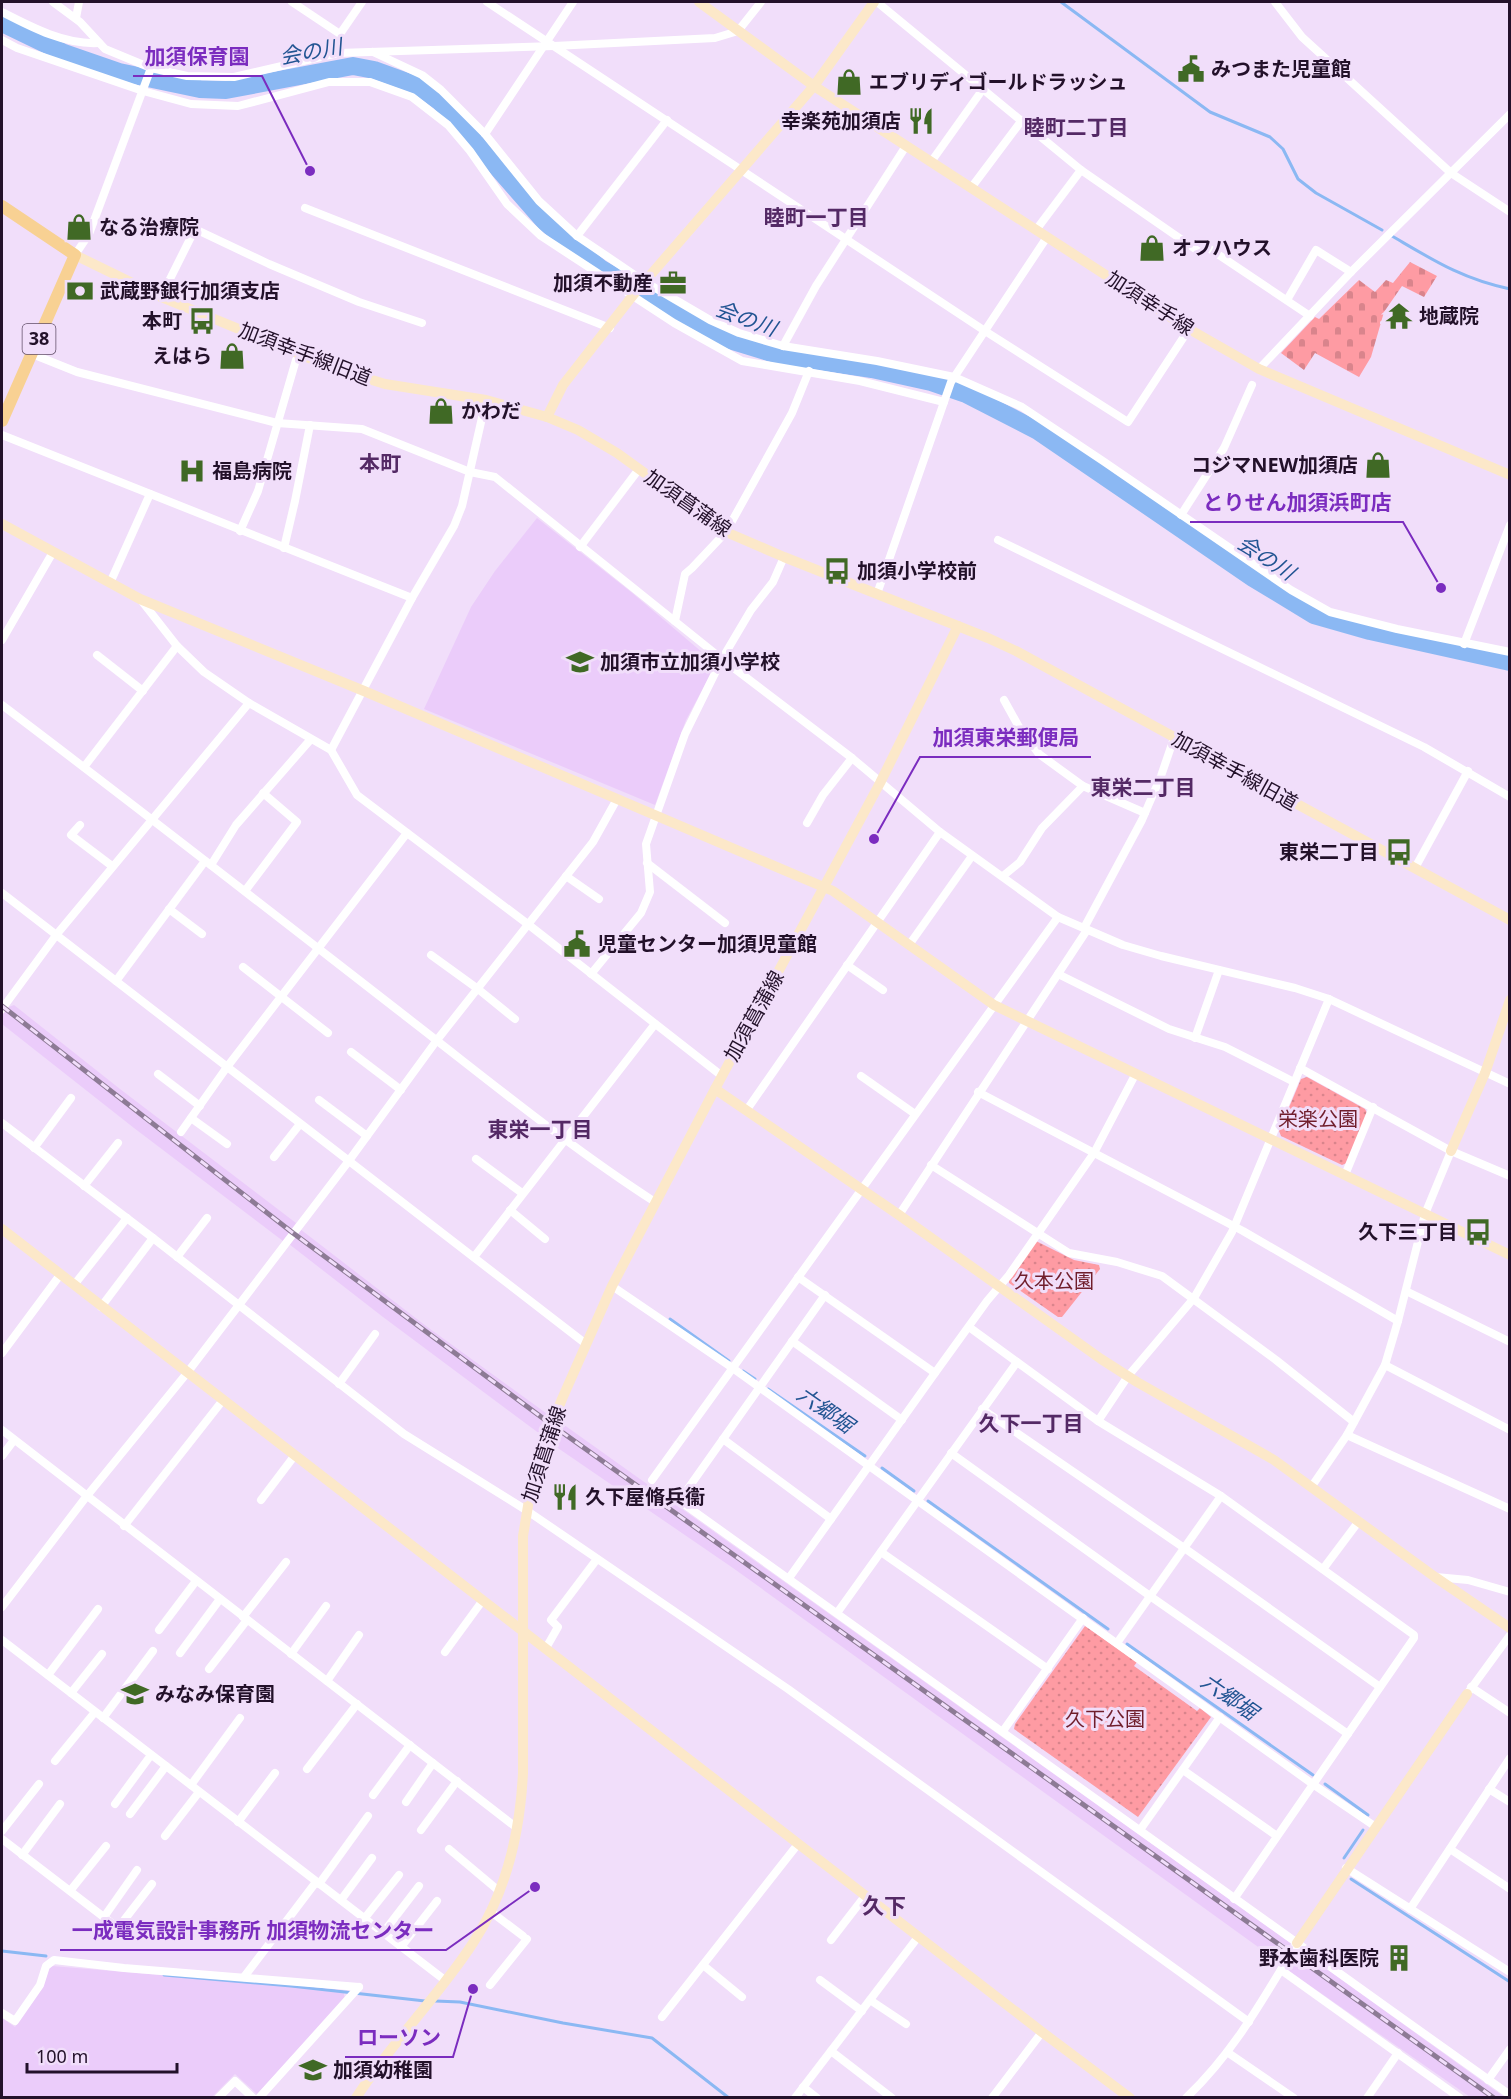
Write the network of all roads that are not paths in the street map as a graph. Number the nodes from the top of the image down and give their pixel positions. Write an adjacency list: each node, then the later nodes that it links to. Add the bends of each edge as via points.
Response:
1 (53, 2): 12 (street)
2 (79, 2): 12 (street)
3 (292, 2): 14 (street)
4 (362, 2): 14 (street)
5 (487, 2): 17 (street)
6 (573, 2): 17 (street)
7 (699, 2): 13 (street, 加須幸手線)
8 (761, 2): 13 (street)
9 (875, 2): 21 (street); 22 (street)
10 (1275, 2): 32 (street, via 1302,36)
11 (2, 12): 16 (street, via 82,44)
12 (76, 18): 16 (street)
13 (738, 31): 17 (street, via 715,38); 21 (street, 加須幸手線)
14 (340, 34): 19 (street)
15 (2, 40): 23 (street)
16 (99, 44): 20 (street)
17 (548, 44): 18 (street); 25 (street); 27 (street)
18 (373, 52): 19 (street); 27 (street, via 422,75)
19 (339, 53): 20 (street, via 234,77 187,76)
20 (151, 68): 23 (street)
21 (814, 86): 28 (street, 加須幸手線); 30 (street)
22 (983, 89): 26 (street); 29 (street)
23 (143, 91): 41 (street, via 89,234); 44 (street, via 191,104 238,106 341,81 370,82 412,98 448,125 507,204 541,236)
24 (1509, 114): 32 (street)
25 (667, 120): 30 (street); 38 (street)
26 (1022, 120): 31 (street); 33 (street)
27 (484, 134): 38 (street, via 539,201)
28 (906, 146): 29 (street, 加須幸手線); 40 (street)
29 (931, 162): 33 (street, 加須幸手線)
30 (742, 170): 40 (street); 43 (street)
31 (1081, 170): 37 (street); 46 (street, via 1201,253 1207,247)
32 (1451, 173): 36 (street); 42 (street)
33 (970, 188): 37 (street, 加須幸手線)
34 (2, 206): 41 (main road)
35 (305, 208): 49 (street)
36 (1509, 212)
37 (1036, 230): 39 (street, 加須幸手線)
38 (577, 236): 43 (street)
39 (1047, 237): 50 (street, 加須幸手線); 51 (street)
40 (847, 239): 51 (street); 52 (street)
41 (75, 255): 45 (street, 加須幸手線旧道); 54 (main road, 38)
42 (1351, 273): 46 (street, via 1316,250); 47 (street)
43 (644, 283): 44 (street); 52 (street, via 710,320)
44 (633, 295): 49 (street); 56 (street, via 742,361)
45 (161, 297): 48 (street, via 195,229 359,302); 53 (street, 加須幸手線旧道)
46 (1287, 300): 47 (street)
47 (1310, 315): 55 (street)
48 (423, 323)
49 (610, 328): 61 (street, via 563,385)
50 (1189, 329): 51 (street, via 1128,422); 55 (street, 加須幸手線)
51 (985, 331): 57 (street)
52 (783, 346): 57 (street, via 877,361)
53 (298, 353): 60 (street, 加須幸手線旧道, via 385,384); 63 (street)
54 (32, 354): 62 (main road, 38); 63 (street, via 77,372)
55 (1259, 369): 68 (street, 加須幸手線)
56 (809, 371): 59 (street); 74 (street, via 792,413)
57 (952, 379): 59 (street); 70 (street, via 1022,407)
58 (1252, 385): 70 (street, via 1224,448)
59 (945, 399): 81 (street)
60 (486, 400): 61 (street, 加須幸手線旧道); 67 (street)
61 (547, 417): 66 (street, 加須菖蒲線, via 599,441)
62 (2, 422)
63 (277, 423): 64 (street); 73 (street, via 258,491)
64 (310, 425): 67 (street, via 362,429); 77 (street)
65 (2, 435): 69 (street)
66 (639, 469): 74 (street, 加須菖蒲線); 76 (street)
67 (470, 472): 76 (street, via 495,477); 82 (street, via 454,526)
68 (1509, 475)
69 (150, 494): 73 (street); 80 (street)
70 (1181, 515): 87 (street, via 1330,612)
71 (2, 524): 78 (street)
72 (1509, 525): 87 (street)
73 (240, 531): 77 (street)
74 (726, 532): 79 (street, 加須菖蒲線); 84 (street, via 685,574)
75 (998, 540): 102 (street)
76 (580, 547): 84 (street)
77 (284, 548): 82 (street)
78 (53, 552): 80 (street); 86 (street)
79 (784, 558): 81 (street, 加須菖蒲線); 91 (street, via 773,582)
80 (110, 583): 83 (street)
81 (877, 594): 85 (street, 加須菖蒲線)
82 (412, 598): 92 (street)
83 (140, 599): 88 (street); 92 (street)
84 (675, 621): 91 (street)
85 (958, 626): 97 (street, 加須幸手線旧道, via 1052,669); 103 (street, 加須菖蒲線)
86 (2, 640)
87 (1464, 644): 89 (street)
88 (177, 646): 93 (street); 95 (street, via 204,672)
89 (1509, 652)
90 (97, 656): 93 (street)
91 (722, 659): 100 (street); 109 (street, via 691,720)
92 (364, 690): 99 (street); 107 (street)
93 (142, 691): 101 (street)
94 (1004, 700): 104 (street, via 1039,754)
95 (249, 703): 98 (street); 110 (street)
96 (2, 705): 101 (street)
97 (1174, 738): 108 (street); 119 (street, 加須幸手線旧道)
98 (311, 739): 99 (street); 105 (street)
99 (331, 750): 114 (street, via 357,795)
100 (852, 758): 103 (street); 111 (street)
101 (84, 767): 110 (street)
102 (1467, 771): 106 (street); 119 (street)
103 (880, 783): 113 (street); 122 (street, 加須菖蒲線)
104 (1083, 786): 108 (street); 121 (street, via 1042,828 1020,862)
105 (263, 793): 116 (street); 123 (street, via 297,822)
106 (1509, 797)
107 (617, 799): 109 (street); 120 (street, via 593,842)
108 (1145, 813): 132 (street)
109 (655, 815): 117 (street, via 646,844); 122 (street)
110 (151, 818): 116 (street); 118 (street)
111 (807, 823)
112 (80, 825): 118 (street, via 71,835)
113 (940, 832): 115 (street); 129 (street)
114 (407, 833): 131 (street); 136 (street)
115 (972, 856): 121 (street); 135 (street)
116 (208, 863): 123 (street); 126 (street)
117 (647, 863): 130 (street); 141 (street, via 650,891 641,913)
118 (112, 866): 133 (street)
119 (1415, 868): 128 (street, 加須幸手線旧道)
120 (566, 876): 125 (street); 131 (street)
121 (1003, 876): 127 (street)
122 (825, 887): 129 (street); 163 (street, 加須菖蒲線)
123 (244, 891): 136 (street)
124 (2, 893): 133 (street)
125 (599, 899)
126 (170, 909): 134 (street); 143 (street)
127 (1058, 917): 132 (street); 149 (street)
128 (1509, 920)
129 (878, 922): 135 (street); 138 (street)
130 (725, 923)
131 (529, 925): 141 (street); 144 (street)
132 (1085, 929): 140 (street, via 1123,945); 142 (street)
133 (57, 934): 143 (street); 150 (street)
134 (202, 934)
135 (909, 945): 149 (street)
136 (319, 949): 146 (street); 156 (street)
137 (431, 955): 144 (street)
138 (847, 965): 145 (street); 174 (street)
139 (243, 967): 146 (street)
140 (1219, 970): 147 (street); 155 (street)
141 (591, 974): 153 (street)
142 (1059, 974): 152 (street); 155 (street)
143 (116, 981): 158 (street)
144 (478, 989): 151 (street); 156 (street)
145 (883, 990)
146 (281, 998): 154 (street); 158 (street)
147 (1329, 999): 159 (street); 160 (street)
148 (1509, 1000): 160 (street)
149 (994, 1005): 152 (street); 175 (street)
150 (2, 1009)
151 (515, 1019)
152 (1026, 1022): 162 (street); 169 (street)
153 (655, 1024): 163 (street); 181 (street)
154 (328, 1033)
155 (1195, 1038): 165 (street, via 1225,1047)
156 (437, 1041): 168 (street); 181 (street)
157 (351, 1052): 168 (street)
158 (227, 1067): 172 (street); 178 (street)
159 (1300, 1068): 165 (street); 173 (street)
160 (1485, 1073): 166 (street); 186 (street)
161 (159, 1074): 172 (street)
162 (1135, 1075): 182 (street); 187 (street)
163 (722, 1076): 167 (street, 加須菖蒲線)
164 (861, 1077): 175 (street)
165 (1294, 1082): 182 (street)
166 (1509, 1084)
167 (715, 1089): 174 (street); 197 (street, 加須菖蒲線)
168 (401, 1090): 180 (street)
169 (978, 1092): 187 (street); 191 (street)
170 (71, 1098): 185 (street)
171 (319, 1100): 180 (street)
172 (200, 1106): 176 (street)
173 (1373, 1107): 186 (street); 192 (street)
174 (746, 1111): 195 (street)
175 (915, 1114): 195 (street)
176 (191, 1118): 179 (street); 184 (street)
177 (2, 1123): 185 (street)
178 (300, 1124): 188 (street); 190 (street)
179 (181, 1132)
180 (367, 1136): 190 (street)
181 (566, 1138): 196 (street); 197 (street)
182 (1270, 1138): 192 (street); 203 (street)
183 (117, 1143): 194 (street)
184 (228, 1144)
185 (34, 1148): 194 (street)
186 (1451, 1150): 193 (street); 199 (street)
187 (1094, 1153): 203 (street); 205 (street)
188 (274, 1157)
189 (476, 1159): 196 (street)
190 (348, 1162): 210 (street); 219 (street)
191 (931, 1165): 200 (street); 205 (street)
192 (1345, 1175): 199 (street)
193 (1509, 1176)
194 (84, 1186): 201 (street)
195 (862, 1190): 200 (street); 212 (street)
196 (522, 1193): 198 (street)
197 (655, 1202): 214 (street, 加須菖蒲線)
198 (510, 1210): 207 (street); 210 (street)
199 (1425, 1214): 208 (street); 216 (street)
200 (899, 1215): 215 (street)
201 (127, 1218): 206 (street); 213 (street)
202 (207, 1218): 209 (street)
203 (1234, 1227): 218 (street); 221 (street)
204 (2, 1229): 211 (street)
205 (1038, 1234): 215 (street); 218 (street, via 1074,1256 1155,1273)
206 (153, 1238): 209 (street); 220 (street)
207 (545, 1239)
208 (1509, 1255)
209 (177, 1257): 219 (street)
210 (474, 1257): 226 (street)
211 (60, 1275): 213 (street); 227 (street)
212 (798, 1277): 217 (street); 230 (street)
213 (74, 1285): 220 (street)
214 (612, 1286): 226 (street, 加須菖蒲線); 230 (street)
215 (999, 1287): 222 (street); 233 (street)
216 (1406, 1291): 221 (street); 225 (street)
217 (825, 1295): 224 (street); 232 (street)
218 (1194, 1298): 233 (street); 240 (street)
219 (237, 1305): 231 (street); 234 (street)
220 (101, 1307): 231 (street)
221 (1398, 1321): 229 (street)
222 (969, 1327): 228 (street); 232 (street)
223 (375, 1334): 234 (street)
224 (792, 1341): 235 (street); 238 (street)
225 (1509, 1342)
226 (586, 1344): 257 (street, 加須菖蒲線, via 549,1431)
227 (2, 1353)
228 (1017, 1362): 237 (street); 239 (street)
229 (1385, 1365): 240 (street); 242 (street)
230 (734, 1369): 235 (street); 250 (street)
231 (188, 1372): 236 (street); 253 (street)
232 (935, 1373): 238 (street)
233 (1128, 1377): 239 (street); 251 (street, via 1266,1455)
234 (339, 1384): 257 (street, via 405,1434)
235 (759, 1388): 244 (street); 249 (street)
236 (223, 1400): 247 (street); 260 (street)
237 (982, 1409): 246 (street); 261 (street)
238 (903, 1420): 249 (street)
239 (1098, 1421): 252 (street)
240 (1354, 1422): 243 (street)
241 (2, 1430): 245 (street)
242 (1509, 1430)
243 (1347, 1435): 251 (street); 256 (street)
244 (723, 1439): 258 (street); 267 (street, via 681,1502)
245 (14, 1440): 248 (street); 253 (street)
246 (951, 1453): 255 (street); 270 (street)
247 (295, 1455): 254 (street); 272 (street)
248 (2, 1456)
249 (869, 1466): 255 (street); 258 (street)
250 (652, 1480)
251 (1312, 1486): 259 (street)
252 (1221, 1496): 261 (street); 265 (street)
253 (86, 1497): 260 (street); 274 (street)
254 (261, 1500)
255 (918, 1500): 262 (street); 278 (street)
256 (1509, 1509)
257 (526, 1510): 263 (street); 281 (street, 加須菖蒲線)
258 (831, 1519): 267 (street)
259 (1359, 1521): 265 (street); 266 (street)
260 (124, 1526): 268 (street)
261 (1184, 1548): 270 (street); 296 (street)
262 (881, 1552): 276 (street); 293 (street)
263 (597, 1559): 286 (street, via 551,1620 558,1628); 378 (street, via 818,1710)
264 (286, 1562): 277 (street)
265 (1323, 1569): 296 (street, via 1414,1635)
266 (1435, 1577): 269 (street, via 1468,1580); 279 (street)
267 (789, 1578): 276 (street)
268 (196, 1581): 271 (street); 280 (street)
269 (1509, 1592)
270 (1150, 1596): 285 (street); 306 (street)
271 (220, 1599): 277 (street); 289 (street)
272 (483, 1600): 281 (street); 288 (street)
273 (326, 1606): 291 (street)
274 (2, 1607)
275 (98, 1609): 294 (street)
276 (837, 1613): 305 (street)
277 (245, 1618): 291 (street); 292 (street)
278 (1083, 1618): 285 (street); 293 (street)
279 (1509, 1628)
280 (159, 1630)
281 (523, 1630): 286 (street); 331 (street, 加須菖蒲線, via 523,1773)
282 (359, 1635): 295 (street)
283 (1509, 1635): 297 (street)
284 (2, 1640): 294 (street)
285 (1117, 1643): 304 (street)
286 (546, 1648): 338 (street)
287 (153, 1651): 302 (street)
288 (445, 1652)
289 (180, 1653)
290 (102, 1654): 298 (street)
291 (291, 1654): 295 (street)
292 (209, 1669)
293 (1048, 1669): 305 (street)
294 (48, 1675): 298 (street)
295 (327, 1682): 299 (street)
296 (1380, 1687): 306 (street)
297 (1469, 1691): 301 (street); 330 (street)
298 (71, 1693): 300 (street)
299 (357, 1704): 307 (street); 313 (street)
300 (95, 1712): 302 (street); 310 (street)
301 (1509, 1713)
302 (103, 1718): 308 (street)
303 (240, 1718): 318 (street)
304 (1220, 1718): 314 (street); 319 (street)
305 (1003, 1731): 333 (street)
306 (1348, 1734): 319 (street)
307 (410, 1745): 311 (street); 322 (street)
308 (151, 1755): 312 (street); 326 (street)
309 (1509, 1758): 320 (street)
310 (56, 1761)
311 (433, 1763): 316 (street); 323 (street)
312 (166, 1766): 318 (street); 327 (street)
313 (307, 1769)
314 (1183, 1770): 333 (street); 336 (street)
315 (275, 1773): 329 (street)
316 (457, 1781): 331 (street); 332 (street)
317 (39, 1784): 334 (street)
318 (191, 1785): 321 (street)
319 (1314, 1785): 330 (street); 336 (street)
320 (1489, 1789): 324 (street); 341 (street)
321 (199, 1792): 329 (street); 335 (street)
322 (374, 1795)
323 (406, 1802)
324 (1509, 1802)
325 (60, 1804): 342 (street)
326 (115, 1804)
327 (130, 1814)
328 (368, 1816): 347 (street)
329 (238, 1822): 347 (street)
330 (1376, 1827): 344 (street)
331 (517, 1828): 352 (street, 加須菖蒲線)
332 (421, 1830)
333 (1140, 1830): 354 (street)
334 (2, 1831)
335 (165, 1836)
336 (1278, 1836): 354 (street)
337 (2, 1839): 342 (street)
338 (798, 1844): 353 (street); 366 (street)
339 (106, 1846): 351 (street)
340 (449, 1849): 352 (street)
341 (1450, 1849): 350 (street); 357 (street)
342 (22, 1855): 351 (street)
343 (372, 1858): 355 (street)
344 (1346, 1869): 357 (street); 364 (street)
345 (137, 1870): 359 (street)
346 (399, 1875): 360 (street)
347 (317, 1883): 355 (street); 369 (street)
348 (152, 1884): 359 (street, via 118,1928)
349 (419, 1886): 361 (street)
350 (1509, 1889)
351 (70, 1891): 359 (street)
352 (499, 1891): 358 (street, 加須菖蒲線)
353 (865, 1896): 362 (street); 363 (street)
354 (1234, 1899): 364 (street)
355 (341, 1900): 360 (street)
356 (437, 1901): 365 (street)
357 (1410, 1909): 368 (street)
358 (490, 1911): 371 (street, 加須菖蒲線); 372 (street, via 525,1937)
359 (104, 1917)
360 (364, 1919): 361 (street)
361 (383, 1933): 365 (street)
362 (918, 1937): 374 (street); 380 (street)
363 (831, 1940)
364 (1297, 1943): 367 (street); 385 (street)
365 (401, 1947): 371 (street)
366 (703, 1965): 373 (street); 377 (street)
367 (1281, 1970): 378 (street); 384 (street)
368 (1509, 1972)
369 (244, 1977): 376 (street, via 54,1960 46,1966 40,1984 15,2021); 390 (street, via 359,1987)
370 (820, 1980): 375 (street)
371 (446, 1981): 391 (street, 加須菖蒲線)
372 (490, 1984)
373 (742, 1997)
374 (870, 2000): 375 (street); 379 (street)
375 (862, 2011): 382 (street)
376 (2, 2013)
377 (662, 2017)
378 (1250, 2022): 383 (street)
379 (906, 2024)
380 (1042, 2032): 395 (street); 396 (street)
381 (1509, 2049): 385 (street)
382 (831, 2051): 386 (street); 394 (street)
383 (1227, 2052): 397 (street); 398 (street)
384 (1398, 2053): 399 (street); 400 (street)
385 (1488, 2080): 387 (street)
386 (803, 2087): 392 (street); 393 (street)
387 (1509, 2096)
388 (218, 2097): 389 (street, via 235,2081)
389 (253, 2097)
390 (260, 2097)
391 (356, 2097)
392 (795, 2097)
393 (818, 2097)
394 (892, 2097)
395 (992, 2097)
396 (1130, 2097)
397 (1186, 2097)
398 (1294, 2097)
399 (1367, 2097)
400 (1460, 2097)

